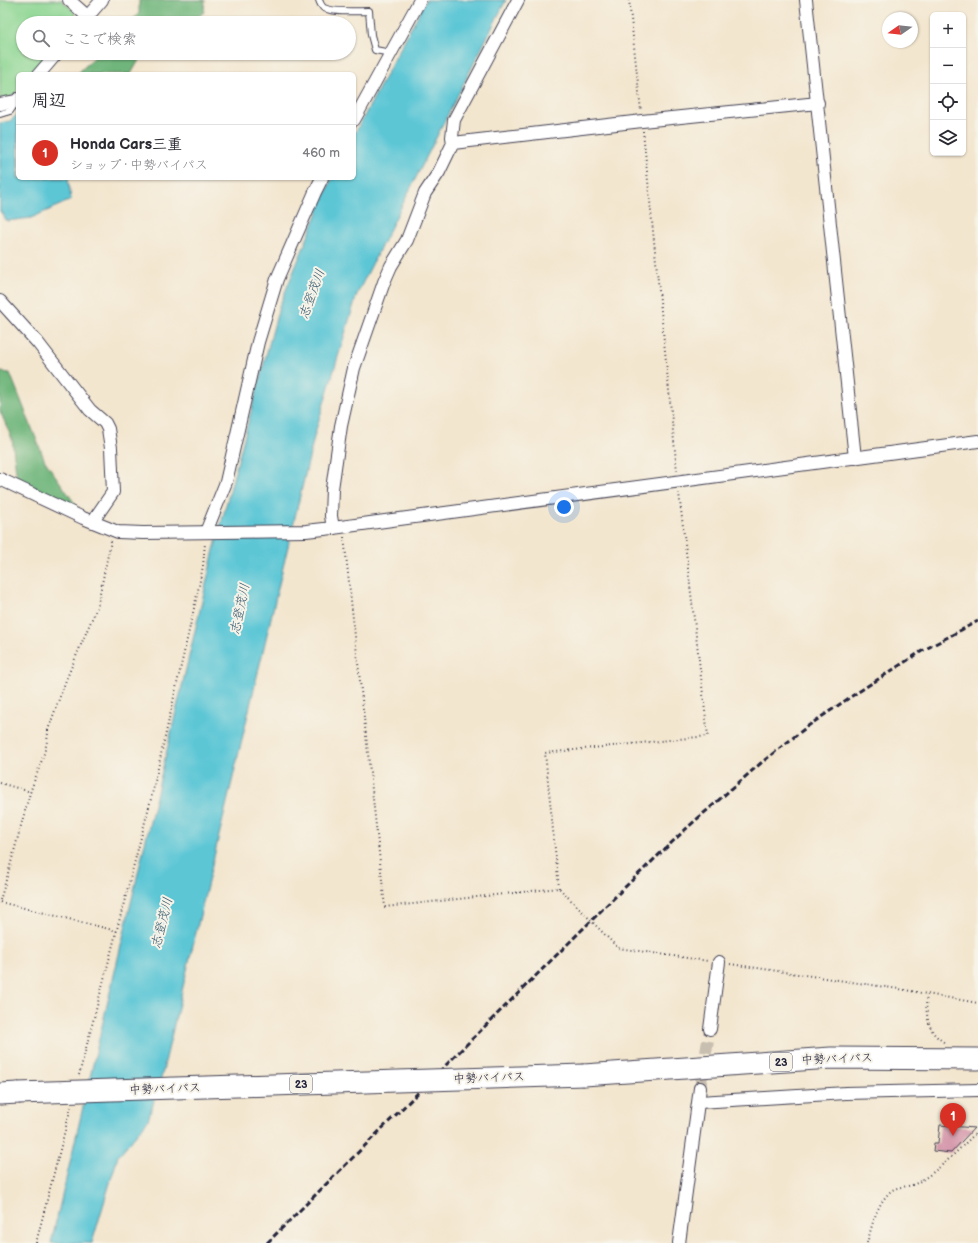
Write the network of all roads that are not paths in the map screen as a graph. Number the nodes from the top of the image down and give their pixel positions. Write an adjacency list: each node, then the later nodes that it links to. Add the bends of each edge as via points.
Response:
1 (68, 0): 7 (street)
2 (102, 0): 8 (street)
3 (319, 0): 9 (lane, via 324,8 346,12 369,11 375,50)
4 (420, 0): 9 (street)
5 (518, 0): 18 (street, via 454,120)
6 (806, 0): 14 (street)
7 (81, 16)
8 (88, 16)
9 (391, 53): 17 (street)
10 (51, 60): 11 (street)
11 (41, 72)
12 (16, 100): 15 (street)
13 (16, 102): 16 (lane, via 10,111)
14 (818, 103): 18 (street); 22 (street)
15 (0, 104)
16 (0, 114)
17 (356, 116)
18 (453, 143): 25 (street, via 425,193 407,240 391,266 354,368 341,426 332,489 331,516)
19 (321, 180): 26 (street, via 277,279 258,342 226,482)
20 (0, 301): 24 (street, via 38,343 90,410 106,423 111,448 113,492)
21 (978, 441): 22 (street)
22 (855, 458): 25 (street)
23 (0, 479): 24 (street)
24 (92, 521): 26 (street, via 118,532)
25 (338, 527): 26 (street, via 306,531)
26 (209, 532)
27 (719, 962): 28 (street)
28 (710, 1029)
29 (978, 1059): 32 (highway, 中勢バイパス / 23, bridge, via 831,1058 584,1075)
30 (700, 1088): 33 (street)
31 (978, 1090): 33 (street, via 846,1092)
32 (9, 1094)
33 (699, 1102): 34 (street)
34 (679, 1243)

